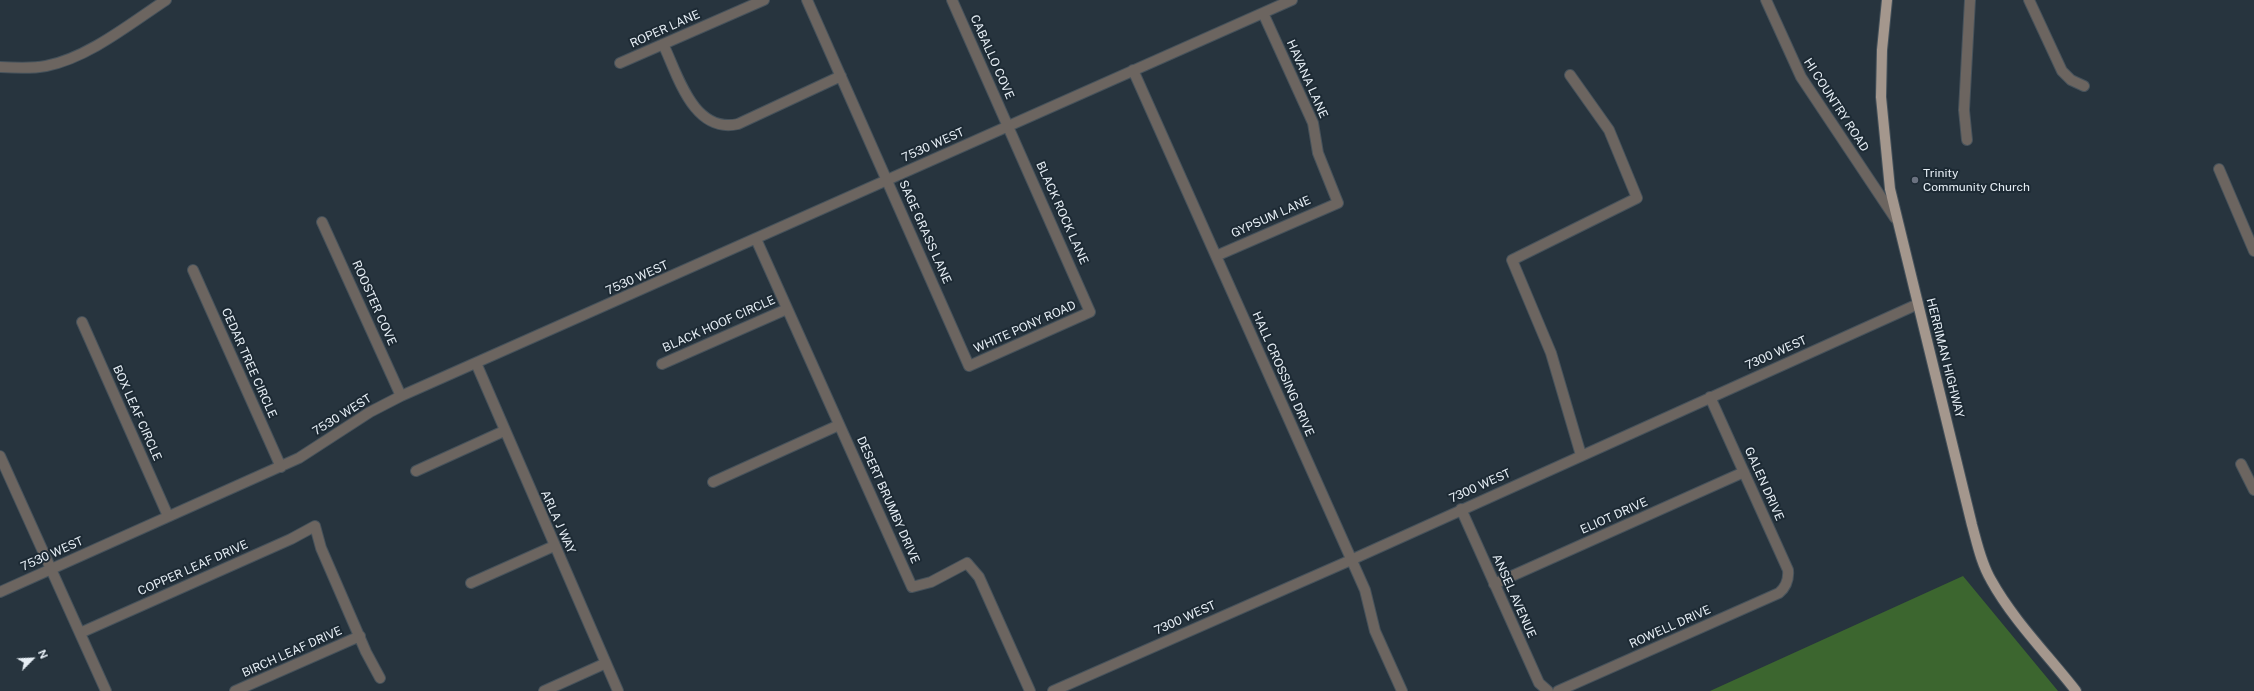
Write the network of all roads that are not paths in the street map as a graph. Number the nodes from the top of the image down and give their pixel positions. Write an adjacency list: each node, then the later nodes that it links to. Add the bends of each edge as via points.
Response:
1 (166, 0): 13 (street, via 113,35 68,60 46,66)
2 (764, 0): 11 (street, ROPER LANE)
3 (807, 0): 15 (street, SAGE GRASS LANE)
4 (952, 0): 18 (street, CABALLO COVE)
5 (1292, 0): 10 (street, 7530 WEST)
6 (1766, 0): 23 (street, HI COUNTRY ROAD, via 1801,77)
7 (1887, 0): 23 (main road, HERRIMAN HIGHWAY, via 1881,97 1886,160)
8 (1970, 0): 19 (street, via 1964,110)
9 (2029, 0): 17 (street, via 2062,71 2071,80)
10 (1263, 13): 14 (street, 7530 WEST); 22 (street, HAVANA LANE, via 1313,123 1318,152)
11 (663, 44): 12 (street, ROPER LANE); 15 (street, via 696,111 718,124 738,124)
12 (620, 63)
13 (0, 67)
14 (1133, 70): 18 (street, 7530 WEST); 27 (street, HALL CROSSING DRIVE)
15 (841, 76): 21 (street, SAGE GRASS LANE)
16 (1570, 76): 40 (street, via 1609,130 1637,198 1512,260 1551,353)
17 (2084, 86)
18 (1008, 125): 21 (street, 7530 WEST); 31 (street, BLACK ROCK LANE)
19 (1967, 140)
20 (2218, 170): 26 (street)
21 (887, 180): 25 (street, 7530 WEST); 35 (street, SAGE GRASS LANE)
22 (1338, 203): 27 (street, GYPSUM LANE)
23 (1895, 218): 29 (main road, HERRIMAN HIGHWAY)
24 (322, 222): 36 (street, ROOSTER COVE)
25 (756, 239): 30 (street, DESERT BRUMBY DRIVE); 33 (street, 7530 WEST)
26 (2254, 251)
27 (1216, 256): 51 (street, HALL CROSSING DRIVE)
28 (194, 270): 43 (street, CEDAR TREE CIRCLE)
29 (1918, 304): 37 (street, 7300 WEST); 70 (main road, HERRIMAN HIGHWAY, via 1983,563 2000,596)
30 (787, 309): 34 (street, BLACK HOOF CIRCLE); 38 (street, DESERT BRUMBY DRIVE)
31 (1090, 312): 35 (street, WHITE PONY ROAD)
32 (82, 322): 49 (street, BOX LEAF CIRCLE)
33 (476, 363): 36 (street, 7530 WEST); 39 (street, ARLA J WAY)
34 (662, 364)
35 (969, 366)
36 (401, 396): 43 (street, 7530 WEST, via 370,412)
37 (1710, 397): 40 (street, 7300 WEST); 45 (street, GALEN DRIVE)
38 (839, 425): 46 (street); 65 (street, DESERT BRUMBY DRIVE, via 912,587 931,582 967,563 979,577)
39 (504, 431): 44 (street); 50 (street, ARLA J WAY)
40 (1581, 455): 48 (street, 7300 WEST)
41 (0, 456): 52 (street)
42 (2241, 464): 47 (street)
43 (281, 467): 49 (street, 7530 WEST)
44 (416, 471)
45 (1744, 472): 53 (street, GALEN DRIVE, via 1788,570); 55 (street, ELIOT DRIVE)
46 (713, 482)
47 (2254, 490)
48 (1460, 508): 51 (street, 7300 WEST); 55 (street, ANSEL AVENUE)
49 (168, 516): 52 (street, 7530 WEST)
50 (554, 546): 54 (street); 59 (street, ARLA J WAY)
51 (1351, 560): 66 (street, 7300 WEST); 67 (street, HALL CROSSING DRIVE, via 1367,596 1375,630)
52 (51, 569): 56 (street, 7530 WEST); 57 (street)
53 (1788, 582): 69 (street, ROWELL DRIVE, via 1779,593)
54 (471, 583)
55 (1494, 584): 68 (street, ANSEL AVENUE, via 1539,683)
56 (0, 592)
57 (80, 633): 58 (street, COPPER LEAF DRIVE, via 315,526 321,548); 61 (street)
58 (360, 636): 60 (street); 62 (street, BIRCH LEAF DRIVE)
59 (606, 663): 63 (street); 64 (street, ARLA J WAY)
60 (380, 678)
61 (106, 691)
62 (235, 691)
63 (544, 691)
64 (618, 691)
65 (1030, 691)
66 (1053, 691)
67 (1402, 691)
68 (1548, 691)
69 (1558, 691)
70 (2076, 691)

